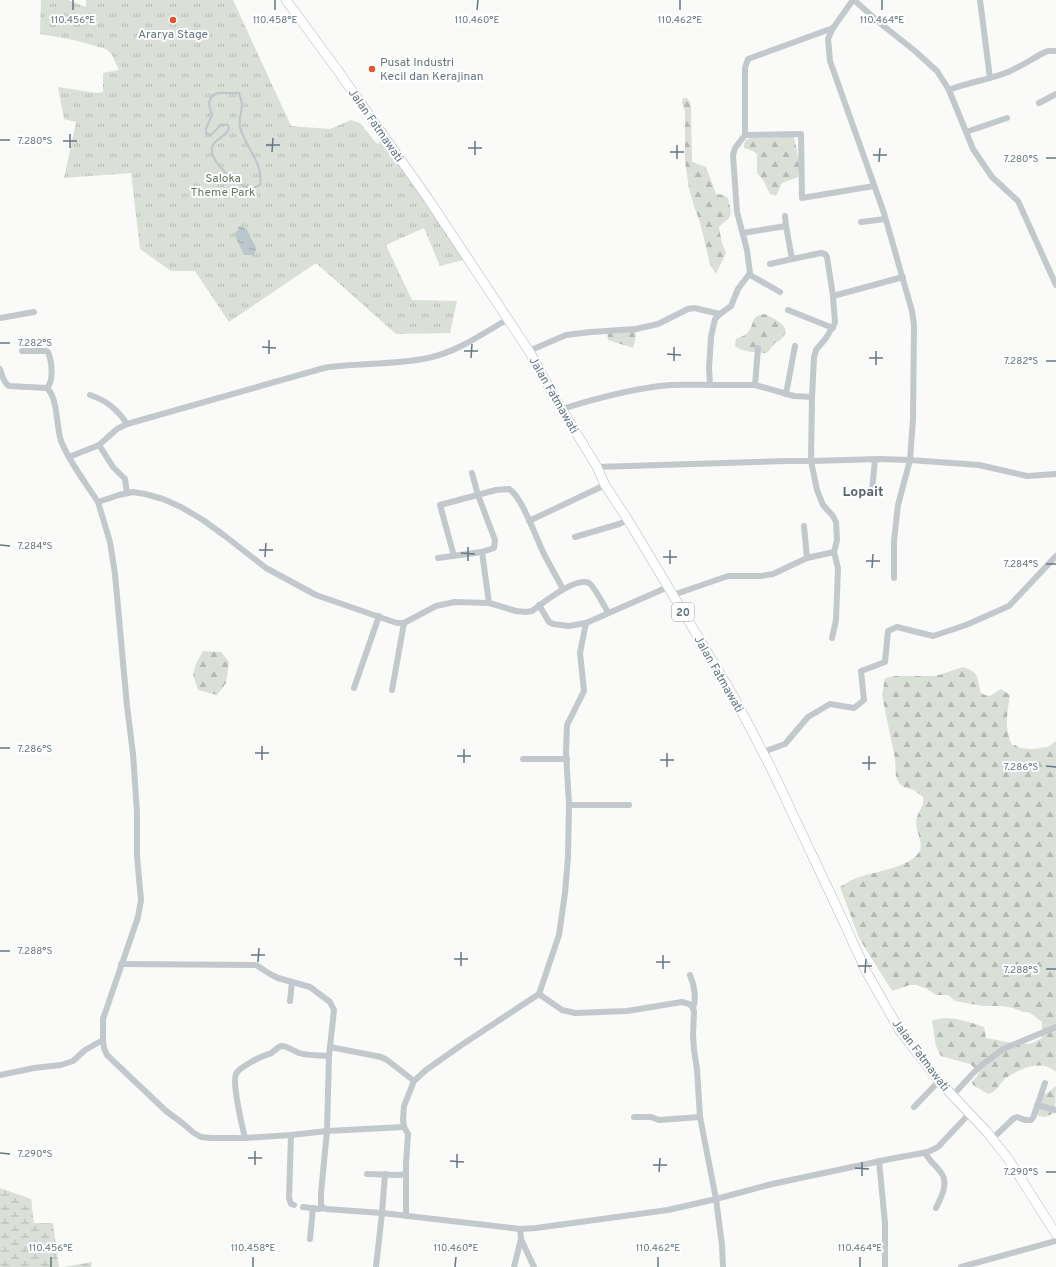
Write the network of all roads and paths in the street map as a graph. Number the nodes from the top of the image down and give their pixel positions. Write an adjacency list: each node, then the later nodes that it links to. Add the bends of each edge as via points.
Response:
1 (286, 0): 30 (highway, Jalan Fatmawati / 20, via 433,205)
2 (853, 0): 4 (street); 7 (street, via 937,71)
3 (980, 0): 6 (street)
4 (833, 28): 12 (street, via 748,59 745,68); 13 (street, via 828,39 830,61)
5 (1056, 51): 6 (street, via 1043,52 1008,72)
6 (990, 78): 7 (street)
7 (948, 90): 11 (street)
8 (1056, 94): 9 (street)
9 (1039, 103)
10 (1007, 118): 11 (street)
11 (966, 132): 23 (street, via 973,149 992,177 1018,201)
12 (745, 135): 13 (street, via 801,134 802,198); 18 (street, via 733,155 737,212)
13 (874, 186): 15 (street)
14 (785, 216): 17 (street)
15 (886, 219): 16 (street); 22 (street)
16 (861, 222)
17 (786, 226): 18 (street); 19 (street)
18 (743, 233): 21 (street)
19 (792, 259): 20 (street); 25 (street, via 825,254)
20 (770, 264)
21 (750, 275): 24 (street); 28 (street, via 738,289 731,306)
22 (903, 277): 25 (street); 48 (street, via 915,332)
23 (1056, 285)
24 (780, 292)
25 (832, 296): 31 (street, via 835,323)
26 (788, 310): 31 (street)
27 (34, 312): 29 (street)
28 (720, 314): 35 (street, via 688,309 658,324 636,330 566,336); 37 (street, via 715,319 712,337)
29 (0, 318)
30 (508, 319): 35 (highway, Jalan Fatmawati / 20); 44 (street, via 459,347 429,358 324,368)
31 (833, 328): 42 (street, via 816,350)
32 (794, 346): 40 (street)
33 (758, 348): 38 (street)
34 (22, 351): 39 (street, via 48,352 52,378)
35 (529, 351): 43 (highway, Jalan Fatmawati / 20)
36 (0, 369): 39 (street, via 9,386)
37 (710, 385): 38 (street); 43 (street, via 653,387)
38 (756, 385): 40 (street)
39 (47, 388): 46 (street, via 53,397 61,440)
40 (786, 394): 42 (street)
41 (90, 396): 44 (street, via 104,400)
42 (812, 397): 49 (street)
43 (562, 409): 50 (highway, Jalan Fatmawati / 20)
44 (127, 424): 45 (street)
45 (99, 445): 46 (street); 55 (street, via 113,467 125,479)
46 (69, 457): 57 (street)
47 (875, 460): 48 (street); 49 (street); 54 (street)
48 (910, 460): 52 (street, via 979,465 1027,476); 68 (street, via 897,514)
49 (811, 462): 50 (street); 63 (street, via 823,505 836,522 837,540)
50 (597, 467): 53 (highway, Jalan Fatmawati / 20)
51 (472, 473): 56 (street)
52 (1056, 474)
53 (605, 485): 58 (highway, Jalan Fatmawati / 20); 59 (street)
54 (872, 491)
55 (127, 493): 57 (street); 75 (street, via 145,494 181,507 225,536 266,568 316,595)
56 (478, 495): 59 (street, via 509,488 515,493); 62 (street, via 496,542 494,548); 64 (street, via 440,505)
57 (98, 502): 86 (street, via 110,542 115,574 137,812 141,900)
58 (628, 520): 61 (street); 69 (highway, Jalan Fatmawati / 20)
59 (529, 521): 70 (street)
60 (804, 526): 67 (street)
61 (575, 537)
62 (482, 552): 64 (street); 72 (street)
63 (834, 552): 67 (street); 78 (street, via 838,568 836,620)
64 (454, 556): 66 (street)
65 (1056, 556): 81 (street, via 1009,606 933,636 897,626 888,631 885,662 861,671 864,700 854,708 830,704 808,717 785,744)
66 (438, 558)
67 (807, 558): 71 (street, via 773,574 728,576)
68 (894, 578)
69 (668, 587): 71 (highway, Jalan Fatmawati / 20); 74 (street)
70 (563, 589): 73 (street); 74 (street, via 583,582 588,583)
71 (673, 595): 81 (highway, Jalan Fatmawati / 20, via 734,697)
72 (489, 603): 73 (street, via 520,612 532,610); 76 (street, via 442,604)
73 (539, 605): 77 (street, via 549,622 553,624 569,626)
74 (608, 612): 77 (street)
75 (379, 616): 76 (street); 79 (street)
76 (404, 623): 80 (street)
77 (586, 623): 82 (street, via 580,653 584,691 567,725)
78 (832, 638)
79 (354, 688)
80 (392, 690)
81 (763, 752): 98 (highway, Jalan Fatmawati / 20, via 866,971 900,1031)
82 (567, 759): 83 (street); 84 (street)
83 (523, 760)
84 (569, 805): 85 (street); 89 (street, via 568,857 559,935)
85 (629, 805)
86 (122, 964): 88 (street, via 256,965 270,974); 93 (street, via 103,1019)
87 (690, 975): 91 (street, via 694,986)
88 (292, 982): 90 (street); 94 (street, via 310,987 333,1006)
89 (539, 994): 91 (street, via 562,1010 575,1013 627,1011 682,1002); 97 (street, via 463,1044)
90 (290, 1001)
91 (693, 1008): 106 (street)
92 (1056, 1027): 100 (street, via 1003,1049 978,1068)
93 (103, 1040): 96 (street, via 73,1061); 110 (street, via 107,1055 113,1062 194,1133 210,1138)
94 (330, 1047): 95 (street); 97 (street, via 384,1058)
95 (330, 1056): 108 (street); 110 (street, via 307,1055 280,1046 237,1072 235,1079 239,1113)
96 (0, 1075)
97 (414, 1081): 107 (street, via 404,1106)
98 (939, 1081): 100 (highway, Jalan Fatmawati / 20); 102 (street)
99 (1045, 1083): 101 (street)
100 (952, 1096): 104 (highway, Jalan Fatmawati / 20)
101 (1038, 1105): 103 (street); 111 (street, via 1031,1120 1014,1118)
102 (914, 1107)
103 (1056, 1110)
104 (969, 1114): 111 (highway, Jalan Fatmawati / 20); 112 (street, via 938,1147)
105 (634, 1117): 106 (street, via 651,1117 659,1120)
106 (700, 1117): 117 (street)
107 (404, 1127): 108 (street); 116 (street, via 408,1134)
108 (327, 1131): 109 (street); 121 (street, via 320,1192 320,1203)
109 (291, 1135): 110 (street); 118 (street, via 288,1198)
110 (245, 1138)
111 (992, 1139): 126 (highway, Jalan Fatmawati / 20, via 1009,1160)
112 (925, 1153): 113 (street); 122 (street, via 942,1174 945,1182)
113 (878, 1161): 117 (street); 136 (street, via 886,1223)
114 (368, 1174): 115 (street)
115 (385, 1174): 116 (street); 123 (street)
116 (406, 1174): 124 (street)
117 (716, 1199): 125 (street, via 668,1210); 135 (street)
118 (294, 1205)
119 (304, 1207): 120 (street)
120 (313, 1208): 121 (street); 127 (street)
121 (323, 1208): 123 (street)
122 (936, 1208)
123 (382, 1213): 124 (street); 132 (street)
124 (406, 1216): 125 (street)
125 (520, 1229): 128 (street)
126 (1056, 1234)
127 (310, 1239)
128 (522, 1239): 133 (street); 134 (street)
129 (1056, 1241): 130 (street)
130 (974, 1265): 131 (street)
131 (965, 1266)
132 (376, 1267)
133 (514, 1267)
134 (534, 1267)
135 (723, 1267)
136 (885, 1267)

